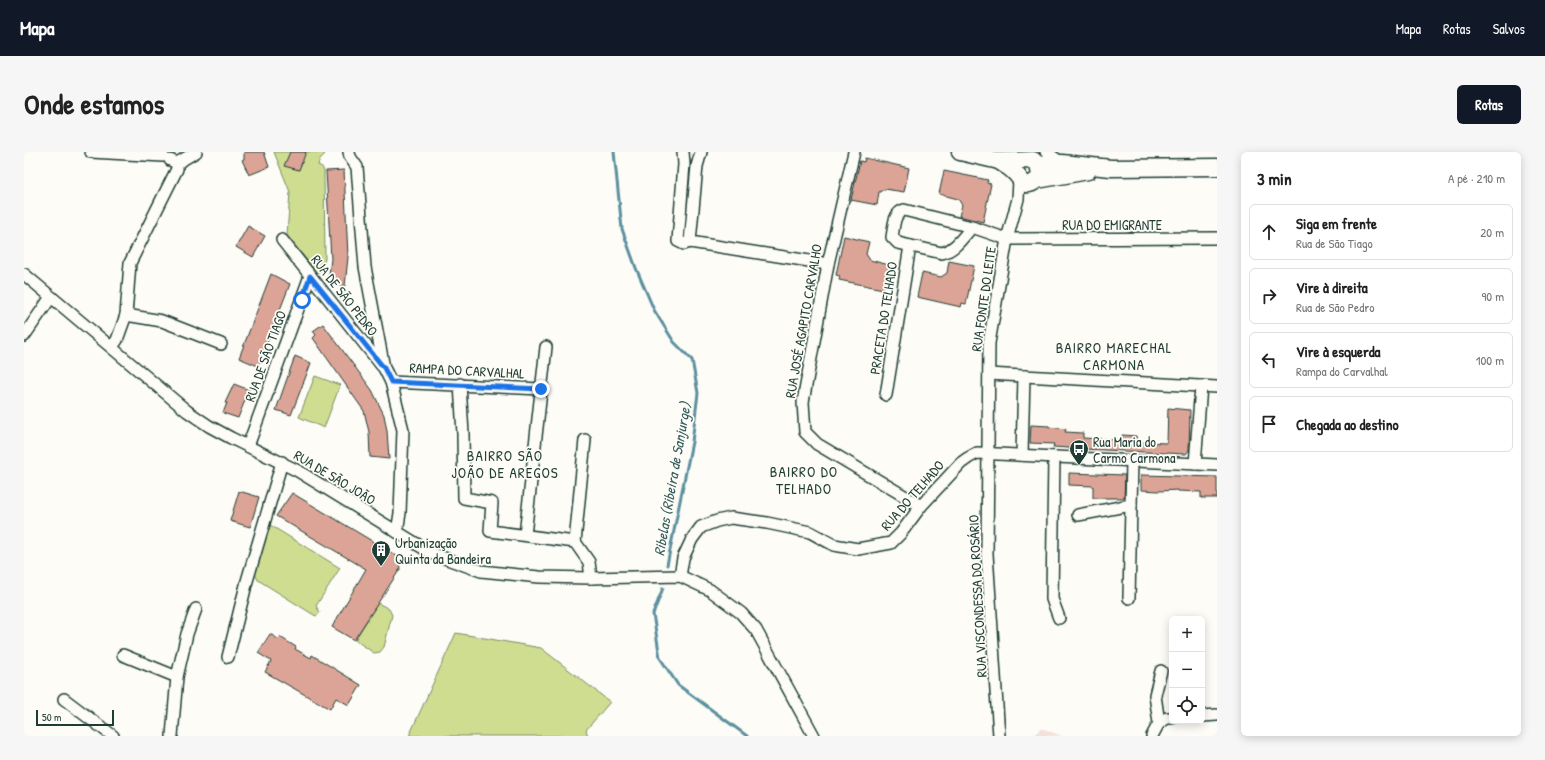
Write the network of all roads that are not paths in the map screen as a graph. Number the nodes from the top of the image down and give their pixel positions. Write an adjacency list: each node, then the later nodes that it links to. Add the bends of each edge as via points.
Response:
1 (91, 152): 8 (street)
2 (196, 152): 9 (street)
3 (349, 152): 28 (street, via 357,166 365,267)
4 (683, 152): 17 (street, via 678,241 684,244)
5 (701, 152): 17 (street, via 697,166)
6 (854, 152): 19 (street, RUA JOSÉ AGAPITO CARVALHO)
7 (960, 152): 10 (street)
8 (162, 154): 9 (street)
9 (177, 163): 23 (street, via 177,169 130,263)
10 (1031, 165): 12 (street); 12 (street, via 1062,163); 15 (street, RUA FONTE DO LEITE)
11 (1217, 167): 12 (street)
12 (1111, 168)
13 (972, 227): 15 (street, RUA DO EMIGRANTE); 18 (street, via 948,252); 18 (street, RUA DO EMIGRANTE, via 904,210 899,211 892,237 898,243)
14 (1217, 238): 15 (street, RUA DO EMIGRANTE)
15 (1007, 239): 29 (street, RUA FONTE DO LEITE, via 989,343)
16 (282, 240): 21 (street, RUA DE SÃO PEDRO)
17 (690, 242): 19 (street)
18 (910, 246): 36 (street, PRACETA DO TELHADO)
19 (828, 264): 47 (street, RUA JOSÉ AGAPITO CARVALHO, via 803,402 805,432 817,444)
20 (24, 274): 22 (street, RUA DE SÃO JOÃO)
21 (310, 276): 28 (street, RUA DE SÃO PEDRO); 38 (street, RUA DE SÃO TIAGO)
22 (51, 297): 24 (street); 26 (street, RUA DE SÃO JOÃO)
23 (126, 315): 25 (street, via 162,321); 26 (street)
24 (24, 336)
25 (221, 344)
26 (112, 347): 38 (street, RUA DE SÃO JOÃO, via 187,411 209,426)
27 (546, 347): 35 (street)
28 (384, 368): 31 (street)
29 (989, 374): 30 (street); 39 (street, RUA FONTE DO LEITE)
30 (1024, 376): 33 (street); 40 (street)
31 (391, 382): 32 (street, RAMPA DO CARVALHAL); 49 (street, via 403,430)
32 (460, 384): 35 (street, RAMPA DO CARVALHAL); 50 (street, via 464,498 492,503 490,531)
33 (1201, 386): 34 (street); 44 (street)
34 (1217, 387)
35 (541, 389): 50 (street)
36 (886, 395)
37 (585, 440): 51 (street)
38 (248, 446): 43 (street, RUA DE SÃO JOÃO)
39 (988, 454): 40 (street, RUA DO TELHADO); 47 (street, RUA DO TELHADO, via 977,453 960,463); 69 (street, RUA VISCONDESSA DO ROSÁRIO, via 987,554)
40 (1022, 455): 41 (street, RUA DO TELHADO)
41 (1054, 457): 42 (street, RUA DO TELHADO); 56 (street, via 1052,599)
42 (1132, 461): 44 (street, RUA DO TELHADO); 46 (street)
43 (282, 462): 49 (street, RUA DE SÃO JOÃO); 58 (street)
44 (1195, 464): 45 (street, RUA DO TELHADO)
45 (1217, 465)
46 (1131, 505): 48 (street); 54 (street)
47 (920, 506): 52 (street, RUA DO TELHADO, via 891,543 858,549 834,545 810,532 767,523 731,518 717,521 702,527 692,539 683,558)
48 (1078, 515)
49 (397, 532): 53 (street, RUA DE SÃO JOÃO, via 434,554 481,571 539,577)
50 (525, 535): 51 (street)
51 (575, 542): 53 (street, via 589,562)
52 (680, 576): 53 (street, RUA DE SÃO JOÃO); 68 (street, via 710,590 741,613 756,630)
53 (591, 578)
54 (1129, 598)
55 (196, 609): 60 (street)
56 (1059, 618)
57 (123, 654): 60 (street)
58 (228, 657)
59 (1161, 671): 65 (street, via 1155,695)
60 (177, 677): 67 (street)
61 (64, 699): 66 (street)
62 (1217, 715): 63 (street)
63 (1205, 716)
64 (1169, 718): 65 (street)
65 (1159, 723): 70 (street)
66 (113, 736)
67 (172, 736)
68 (814, 736)
69 (999, 736)
70 (1152, 736)

